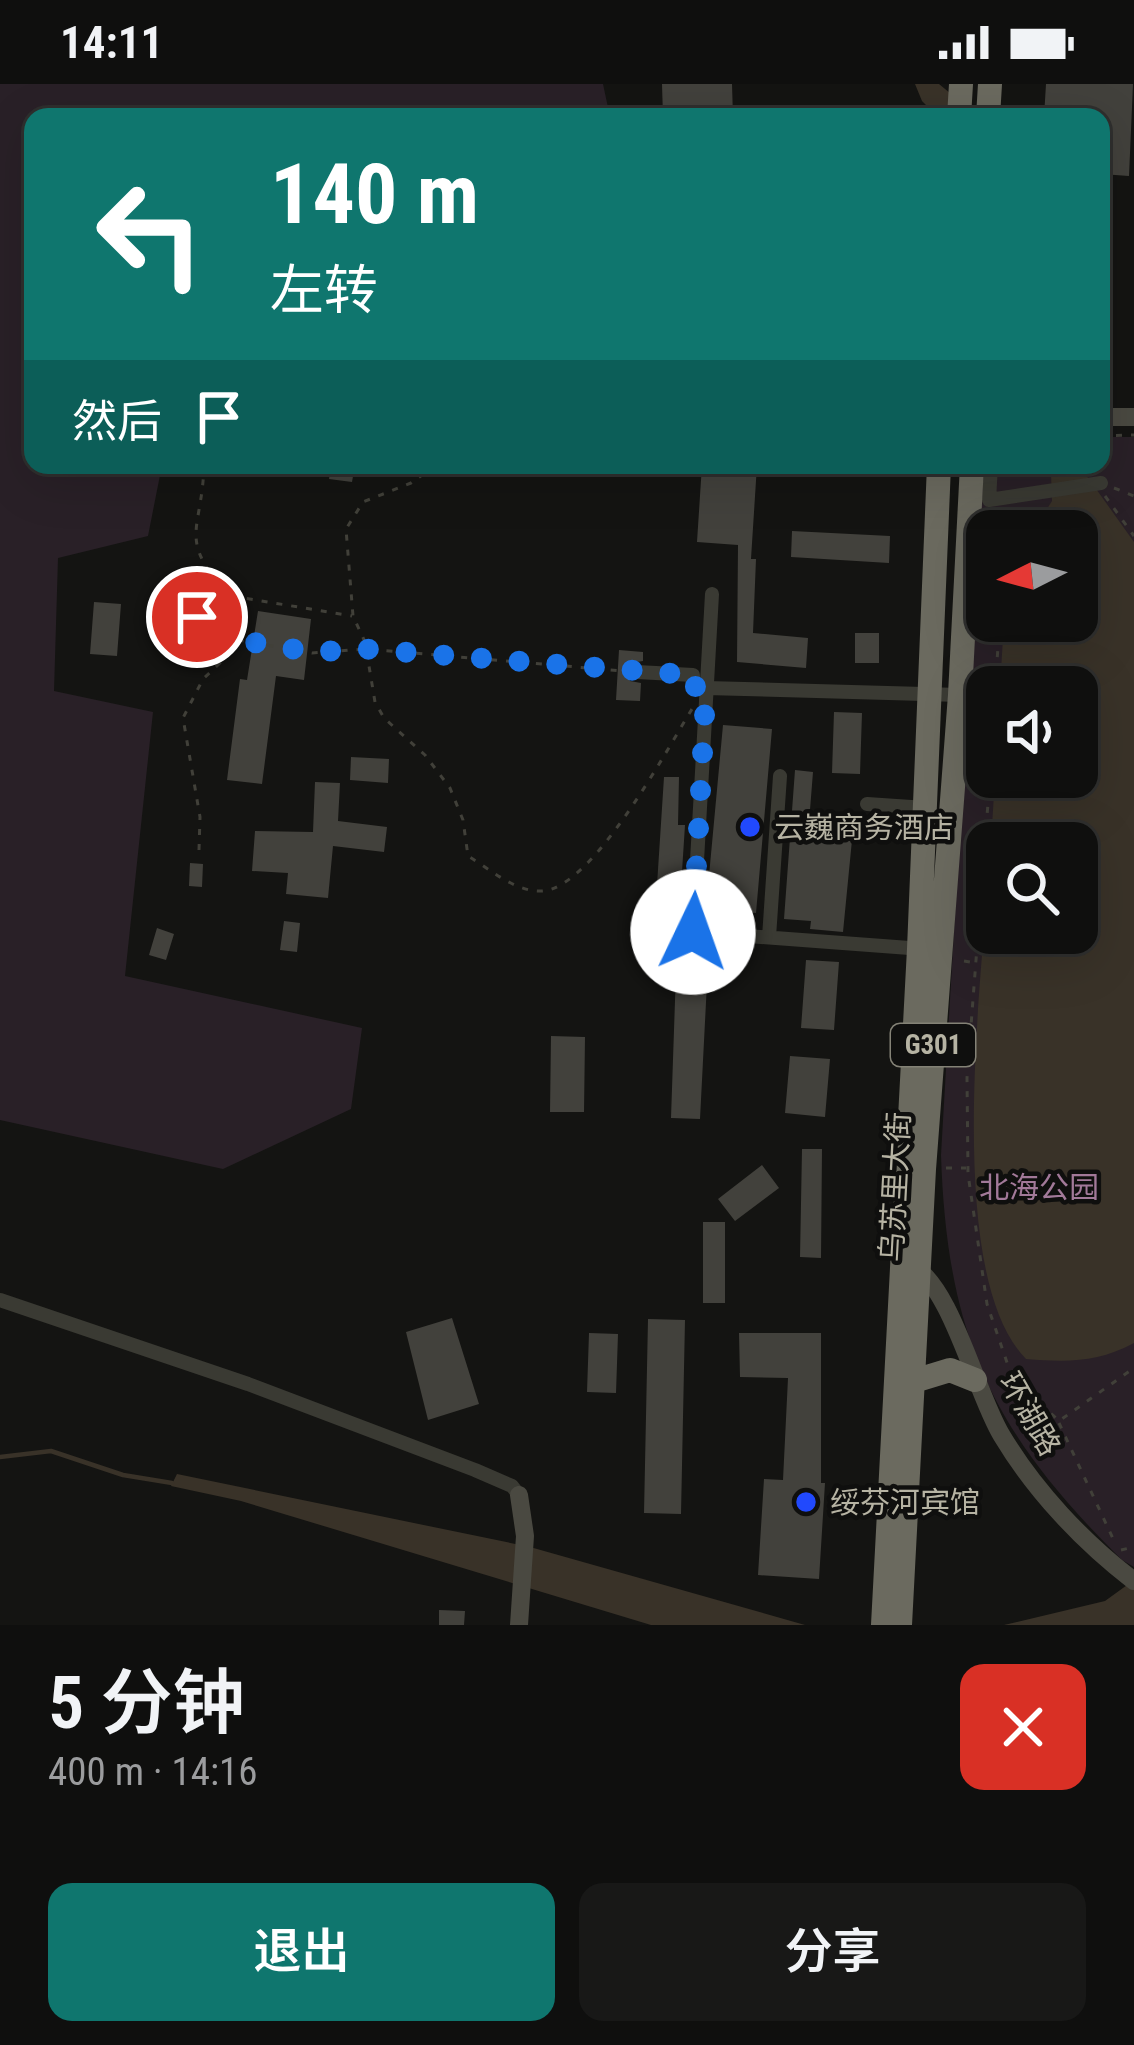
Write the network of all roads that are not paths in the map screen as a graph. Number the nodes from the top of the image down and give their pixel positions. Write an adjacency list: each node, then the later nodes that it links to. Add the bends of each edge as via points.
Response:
1 (939, 474): 8 (highway, 乌苏里大街 / G301)
2 (972, 474): 9 (highway, 乌苏里大街 / G301)
3 (990, 474): 4 (street, via 989,500)
4 (1101, 483)
5 (712, 594): 7 (street)
6 (637, 673): 7 (street, via 693,675 692,686)
7 (706, 688): 8 (street); 13 (street, via 693,932)
8 (930, 695): 9 (street); 12 (highway, 乌苏里大街 / G301)
9 (960, 695): 14 (highway, 乌苏里大街 / G301)
10 (780, 776): 13 (street)
11 (867, 804): 12 (street)
12 (926, 808): 14 (highway, 乌苏里大街 / G301)
13 (769, 938): 14 (street)
14 (930, 950): 15 (highway, 乌苏里大街 / G301); 15 (highway, 乌苏里大街 / G301, via 924,1169)
15 (911, 1265): 17 (main road, 环湖路, via 941,1294); 18 (highway, 乌苏里大街 / G301); 22 (highway, 乌苏里大街 / G301)
16 (0, 1300): 19 (street, via 248,1384 475,1470)
17 (975, 1380): 18 (highway, via 950,1370); 20 (main road, 环湖路, via 1033,1481)
18 (914, 1382): 23 (highway, 乌苏里大街 / G301)
19 (519, 1495): 21 (main road)
20 (1129, 1577)
21 (519, 1625)
22 (883, 1625)
23 (900, 1625)

